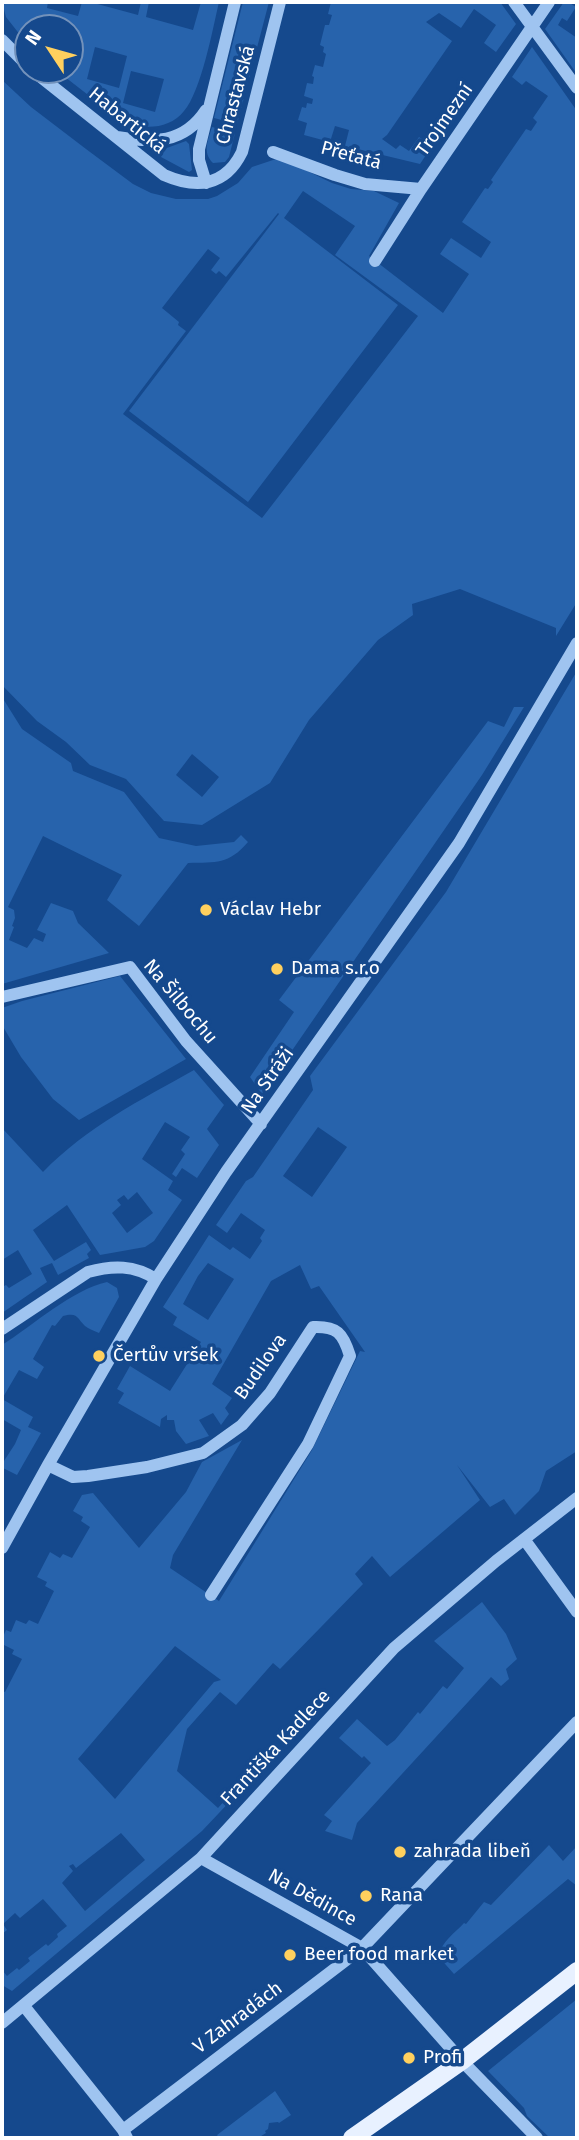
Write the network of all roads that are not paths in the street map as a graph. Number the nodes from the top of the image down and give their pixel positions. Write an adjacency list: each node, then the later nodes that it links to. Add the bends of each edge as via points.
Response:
1 (235, 2): 8 (street, Chrastavská)
2 (280, 2): 11 (street, Chrastavská, via 242,152 229,172)
3 (514, 2): 5 (street)
4 (549, 2): 5 (street, Trojmezní)
5 (532, 27): 7 (street); 12 (street, Trojmezní)
6 (50, 84): 9 (street, Habartická)
7 (577, 88)
8 (209, 104): 9 (street, Chrastavská, via 194,125 172,138); 11 (street, Chrastavská, via 198,149)
9 (117, 136): 11 (street, Habartická, via 164,175)
10 (273, 152): 12 (street, Přeťatá, via 365,184)
11 (206, 183)
12 (421, 189): 13 (street, Trojmezní)
13 (375, 261)
14 (577, 643): 16 (street, Na Stráži, via 453,852)
15 (2, 997): 16 (street, Na Šilbochu, via 130,967 186,1041)
16 (261, 1124): 17 (street, Na Stráži)
17 (156, 1279): 18 (street, via 128,1267 100,1268); 19 (street, Na Stráži)
18 (2, 1329)
19 (47, 1465): 22 (street, Na Stráži); 23 (street, Budilova, via 73,1477 88,1476 147,1468 204,1453 242,1425 270,1393 313,1327 327,1326 339,1332 350,1356 308,1444)
20 (577, 1498): 21 (street, Františka Kadlece)
21 (524, 1539): 24 (street); 26 (street, Františka Kadlece, via 394,1648)
22 (2, 1548)
23 (211, 1595)
24 (577, 1612)
25 (577, 1722): 27 (street, V Zahradách)
26 (201, 1858): 27 (street, Na Dědince); 29 (street, Františka Kadlece)
27 (362, 1948): 31 (street, Na Dědince); 32 (street, V Zahradách)
28 (577, 1971): 31 (main road)
29 (24, 2006): 30 (street, Františka Kadlece); 32 (street)
30 (2, 2023)
31 (462, 2062): 33 (main road); 34 (street, Na Dědince)
32 (125, 2134)
33 (352, 2138)
34 (537, 2138)

